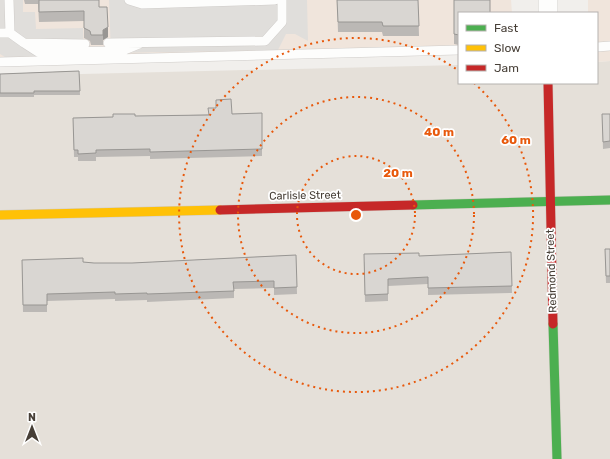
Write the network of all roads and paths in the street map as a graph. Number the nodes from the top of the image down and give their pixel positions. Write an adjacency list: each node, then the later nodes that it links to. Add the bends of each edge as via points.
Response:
1 (9, 0): 8 (lane)
2 (129, 0): 3 (lane, via 142,4)
3 (275, 0)
4 (282, 0): 9 (lane, via 282,22 265,41)
5 (548, 0): 6 (street)
6 (548, 12)
7 (0, 33): 8 (lane)
8 (10, 33): 10 (lane)
9 (144, 42): 10 (lane, via 122,51 38,52); 11 (lane)
10 (24, 43): 12 (lane)
11 (108, 43)
12 (84, 44)
13 (610, 46): 14 (lane)
14 (598, 47)
15 (458, 50): 16 (lane)
16 (0, 62)
17 (548, 84): 19 (street, Redmond Street)
18 (610, 200): 19 (street, Carlisle Street)
19 (550, 202): 20 (street, Carlisle Street); 21 (street, Redmond Street)
20 (0, 215)
21 (556, 459)

